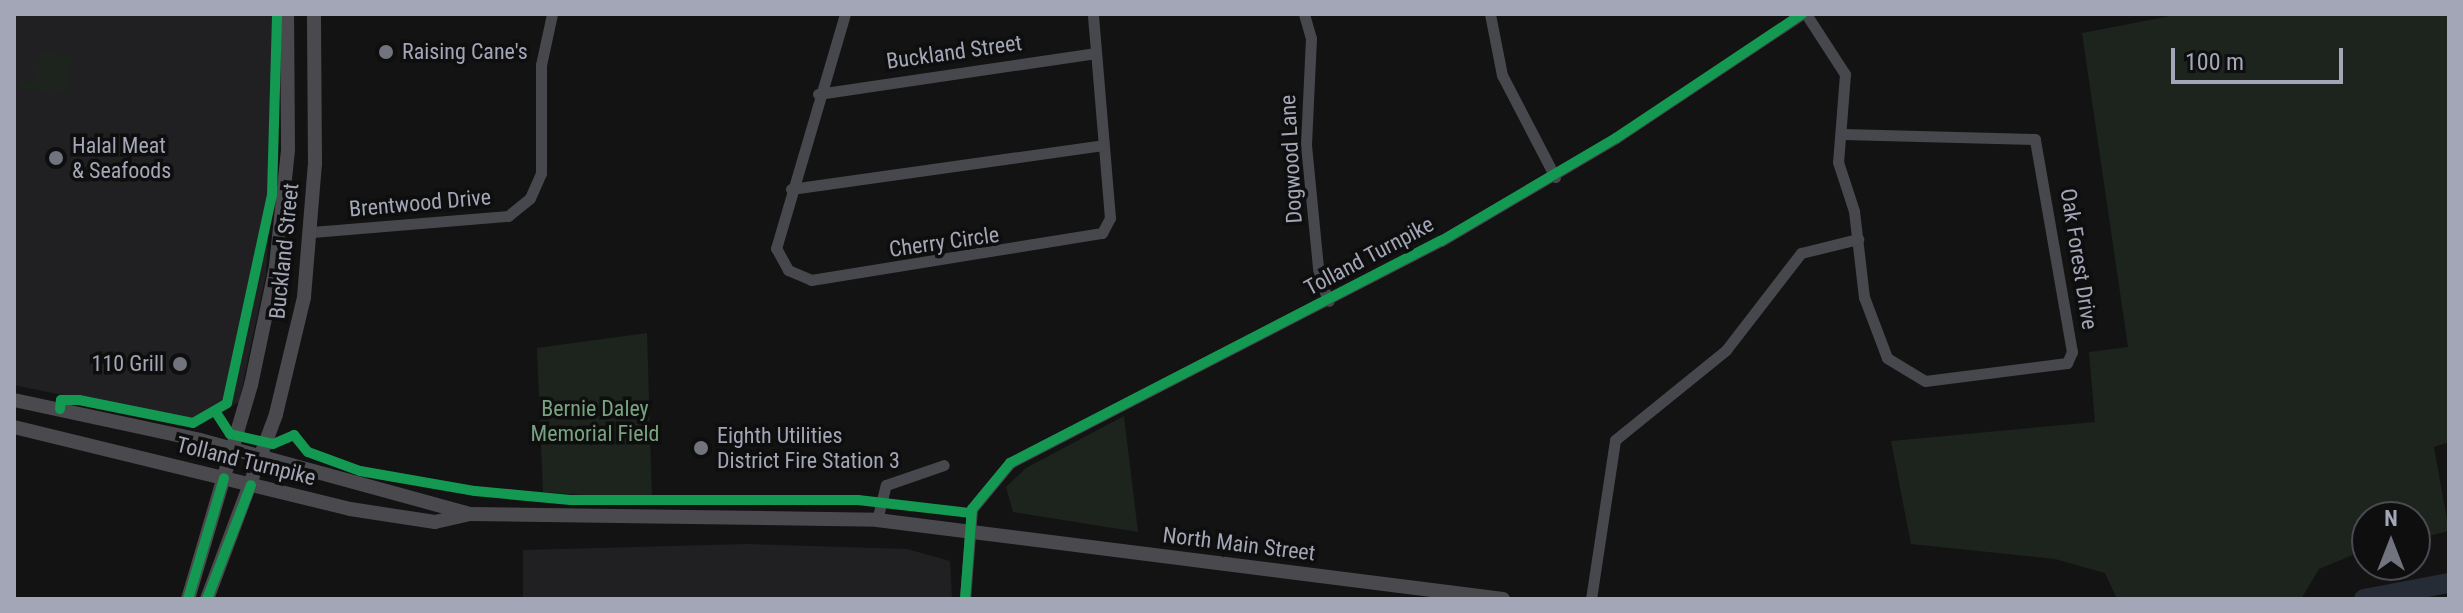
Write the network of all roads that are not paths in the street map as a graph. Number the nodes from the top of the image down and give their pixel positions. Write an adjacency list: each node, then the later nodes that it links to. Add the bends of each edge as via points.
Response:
1 (287, 14): 20 (main road, Buckland Street, via 280,237)
2 (314, 14): 15 (main road, Buckland Street)
3 (552, 14): 15 (street, Brentwood Drive, via 541,65 541,173 530,198 508,216)
4 (845, 14): 10 (street, Cherry Circle)
5 (1093, 14): 9 (street, Cherry Circle)
6 (1304, 14): 17 (street, Dogwood Lane, via 1311,38 1304,118 1319,278)
7 (1490, 14): 13 (street, via 1502,75)
8 (1804, 14): 11 (street, Oak Forest Drive, via 1845,74); 13 (street, Tolland Turnpike)
9 (1096, 53): 10 (street, Buckland Street); 12 (street, Cherry Circle)
10 (818, 94): 14 (street, Cherry Circle)
11 (1843, 134): 16 (street, Oak Forest Drive, via 1838,162); 16 (street, Oak Forest Drive, via 2035,139 2072,352 2067,363 1925,381 1905,374 1887,358 1872,328)
12 (1103, 145): 14 (street); 14 (street, Cherry Circle, via 1110,218 1102,233 865,274 811,280 788,270 776,248)
13 (1555, 177): 17 (street, Tolland Turnpike)
14 (791, 189)
15 (312, 232): 21 (main road, Buckland Street, via 290,363)
16 (1858, 239): 32 (street, via 1801,253 1726,350 1615,440)
17 (1329, 301): 27 (street, Tolland Turnpike, via 1043,441 986,484)
18 (14, 400): 20 (main road, Tolland Turnpike)
19 (14, 427): 23 (main road, Tolland Turnpike)
20 (232, 449): 21 (main road, Tolland Turnpike); 23 (main road, Buckland Street)
21 (261, 458): 24 (main road, Buckland Street); 25 (main road, Tolland Turnpike)
22 (944, 465): 26 (street, via 886,485)
23 (224, 478): 24 (main road, Tolland Turnpike); 28 (main road, Buckland Street)
24 (251, 485): 25 (main road, Tolland Turnpike, via 408,519); 29 (main road, Buckland Street)
25 (470, 514): 26 (main road, Tolland Turnpike)
26 (877, 520): 27 (main road, Tolland Turnpike)
27 (969, 531): 30 (street); 31 (main road, North Main Street)
28 (188, 599)
29 (207, 599)
30 (965, 599)
31 (1503, 599)
32 (1591, 599)

